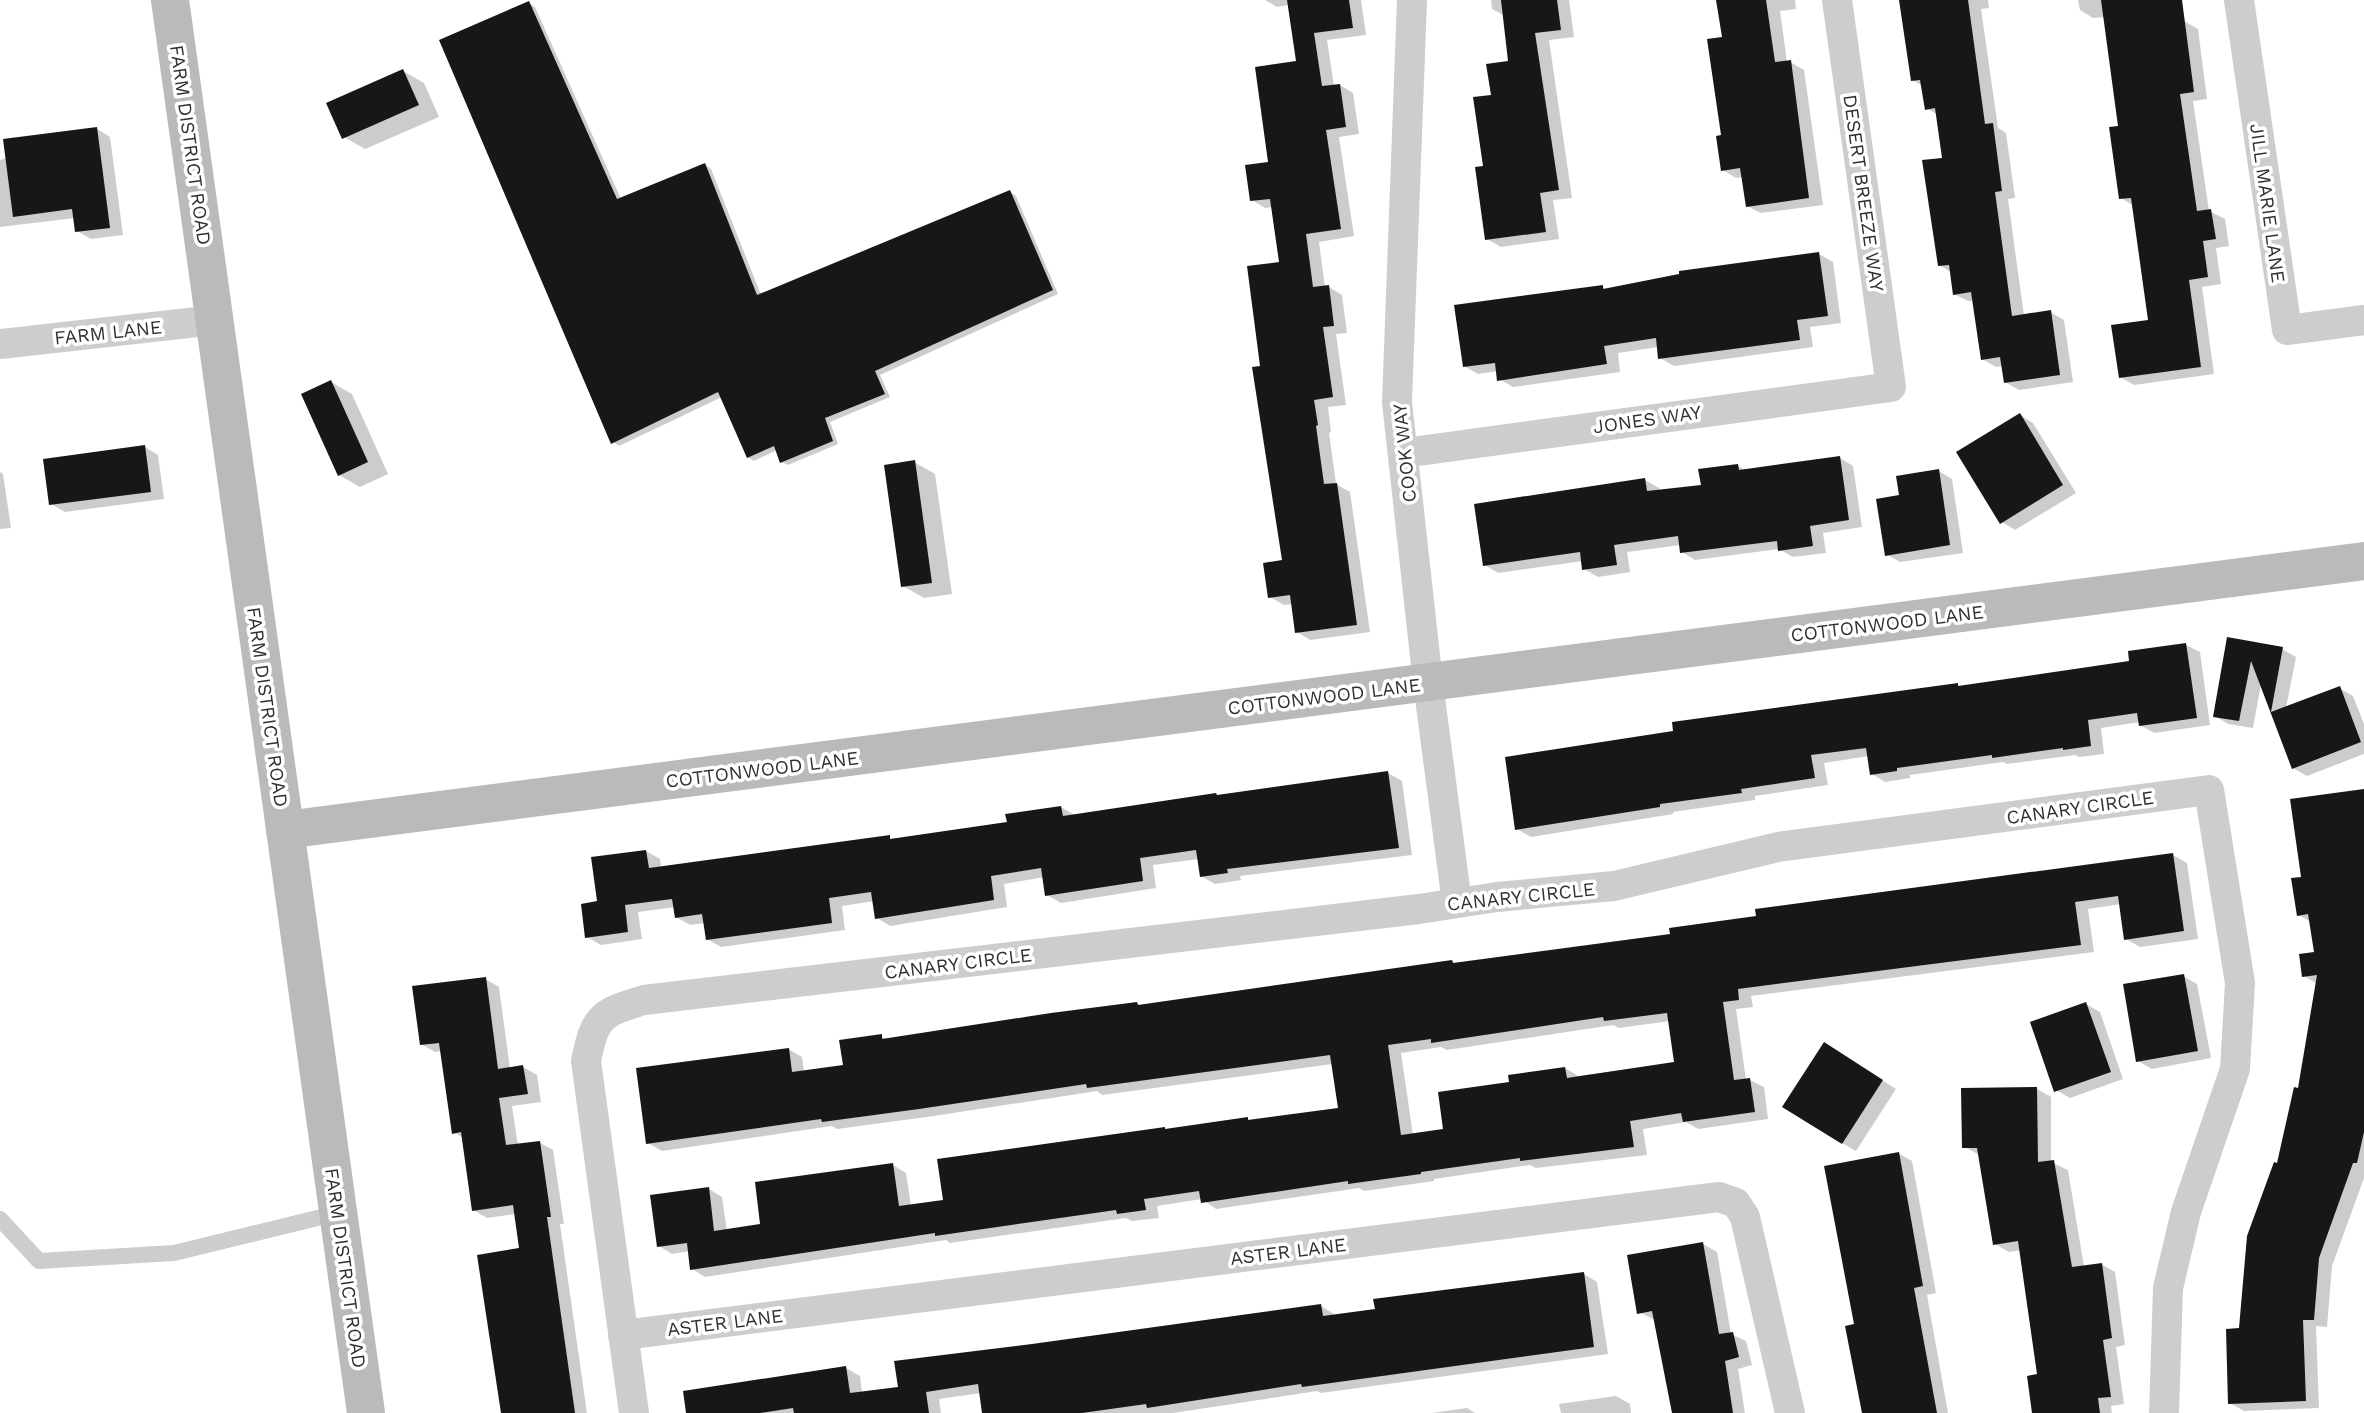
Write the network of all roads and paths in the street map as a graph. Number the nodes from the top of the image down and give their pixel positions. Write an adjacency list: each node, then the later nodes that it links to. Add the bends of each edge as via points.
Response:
1 (170, 0): 5 (main road, FARM DISTRICT ROAD)
2 (1412, 0): 9 (street, COOK WAY, via 1397,402)
3 (1837, 0): 8 (street, DESERT BREEZE WAY)
4 (2239, 0): 6 (street, JILL MARIE LANE, via 2287,330)
5 (215, 320): 7 (street, FARM LANE); 12 (main road, FARM DISTRICT ROAD)
6 (2364, 320)
7 (0, 344)
8 (1891, 387): 9 (street, JONES WAY)
9 (1404, 453): 11 (street, COOK WAY)
10 (2364, 561): 11 (main road, COTTONWOOD LANE)
11 (1428, 682): 12 (main road, COTTONWOOD LANE); 13 (street, COOK WAY)
12 (285, 830): 14 (main road, FARM DISTRICT ROAD)
13 (1457, 903): 16 (street, CANARY CIRCLE, via 644,1000 599,1018 586,1061); 20 (street, CANARY CIRCLE, via 1614,886 1778,847 2209,790 2240,983 2235,1069 2186,1212 2168,1289)
14 (338, 1213): 15 (lane, via 174,1252 39,1261); 17 (main road, FARM DISTRICT ROAD)
15 (0, 1219)
16 (622, 1335): 18 (street, CANARY CIRCLE); 19 (street, ASTER LANE, via 1719,1197 1736,1203 1745,1217)
17 (366, 1413)
18 (634, 1413)
19 (1790, 1413)
20 (2164, 1413)

